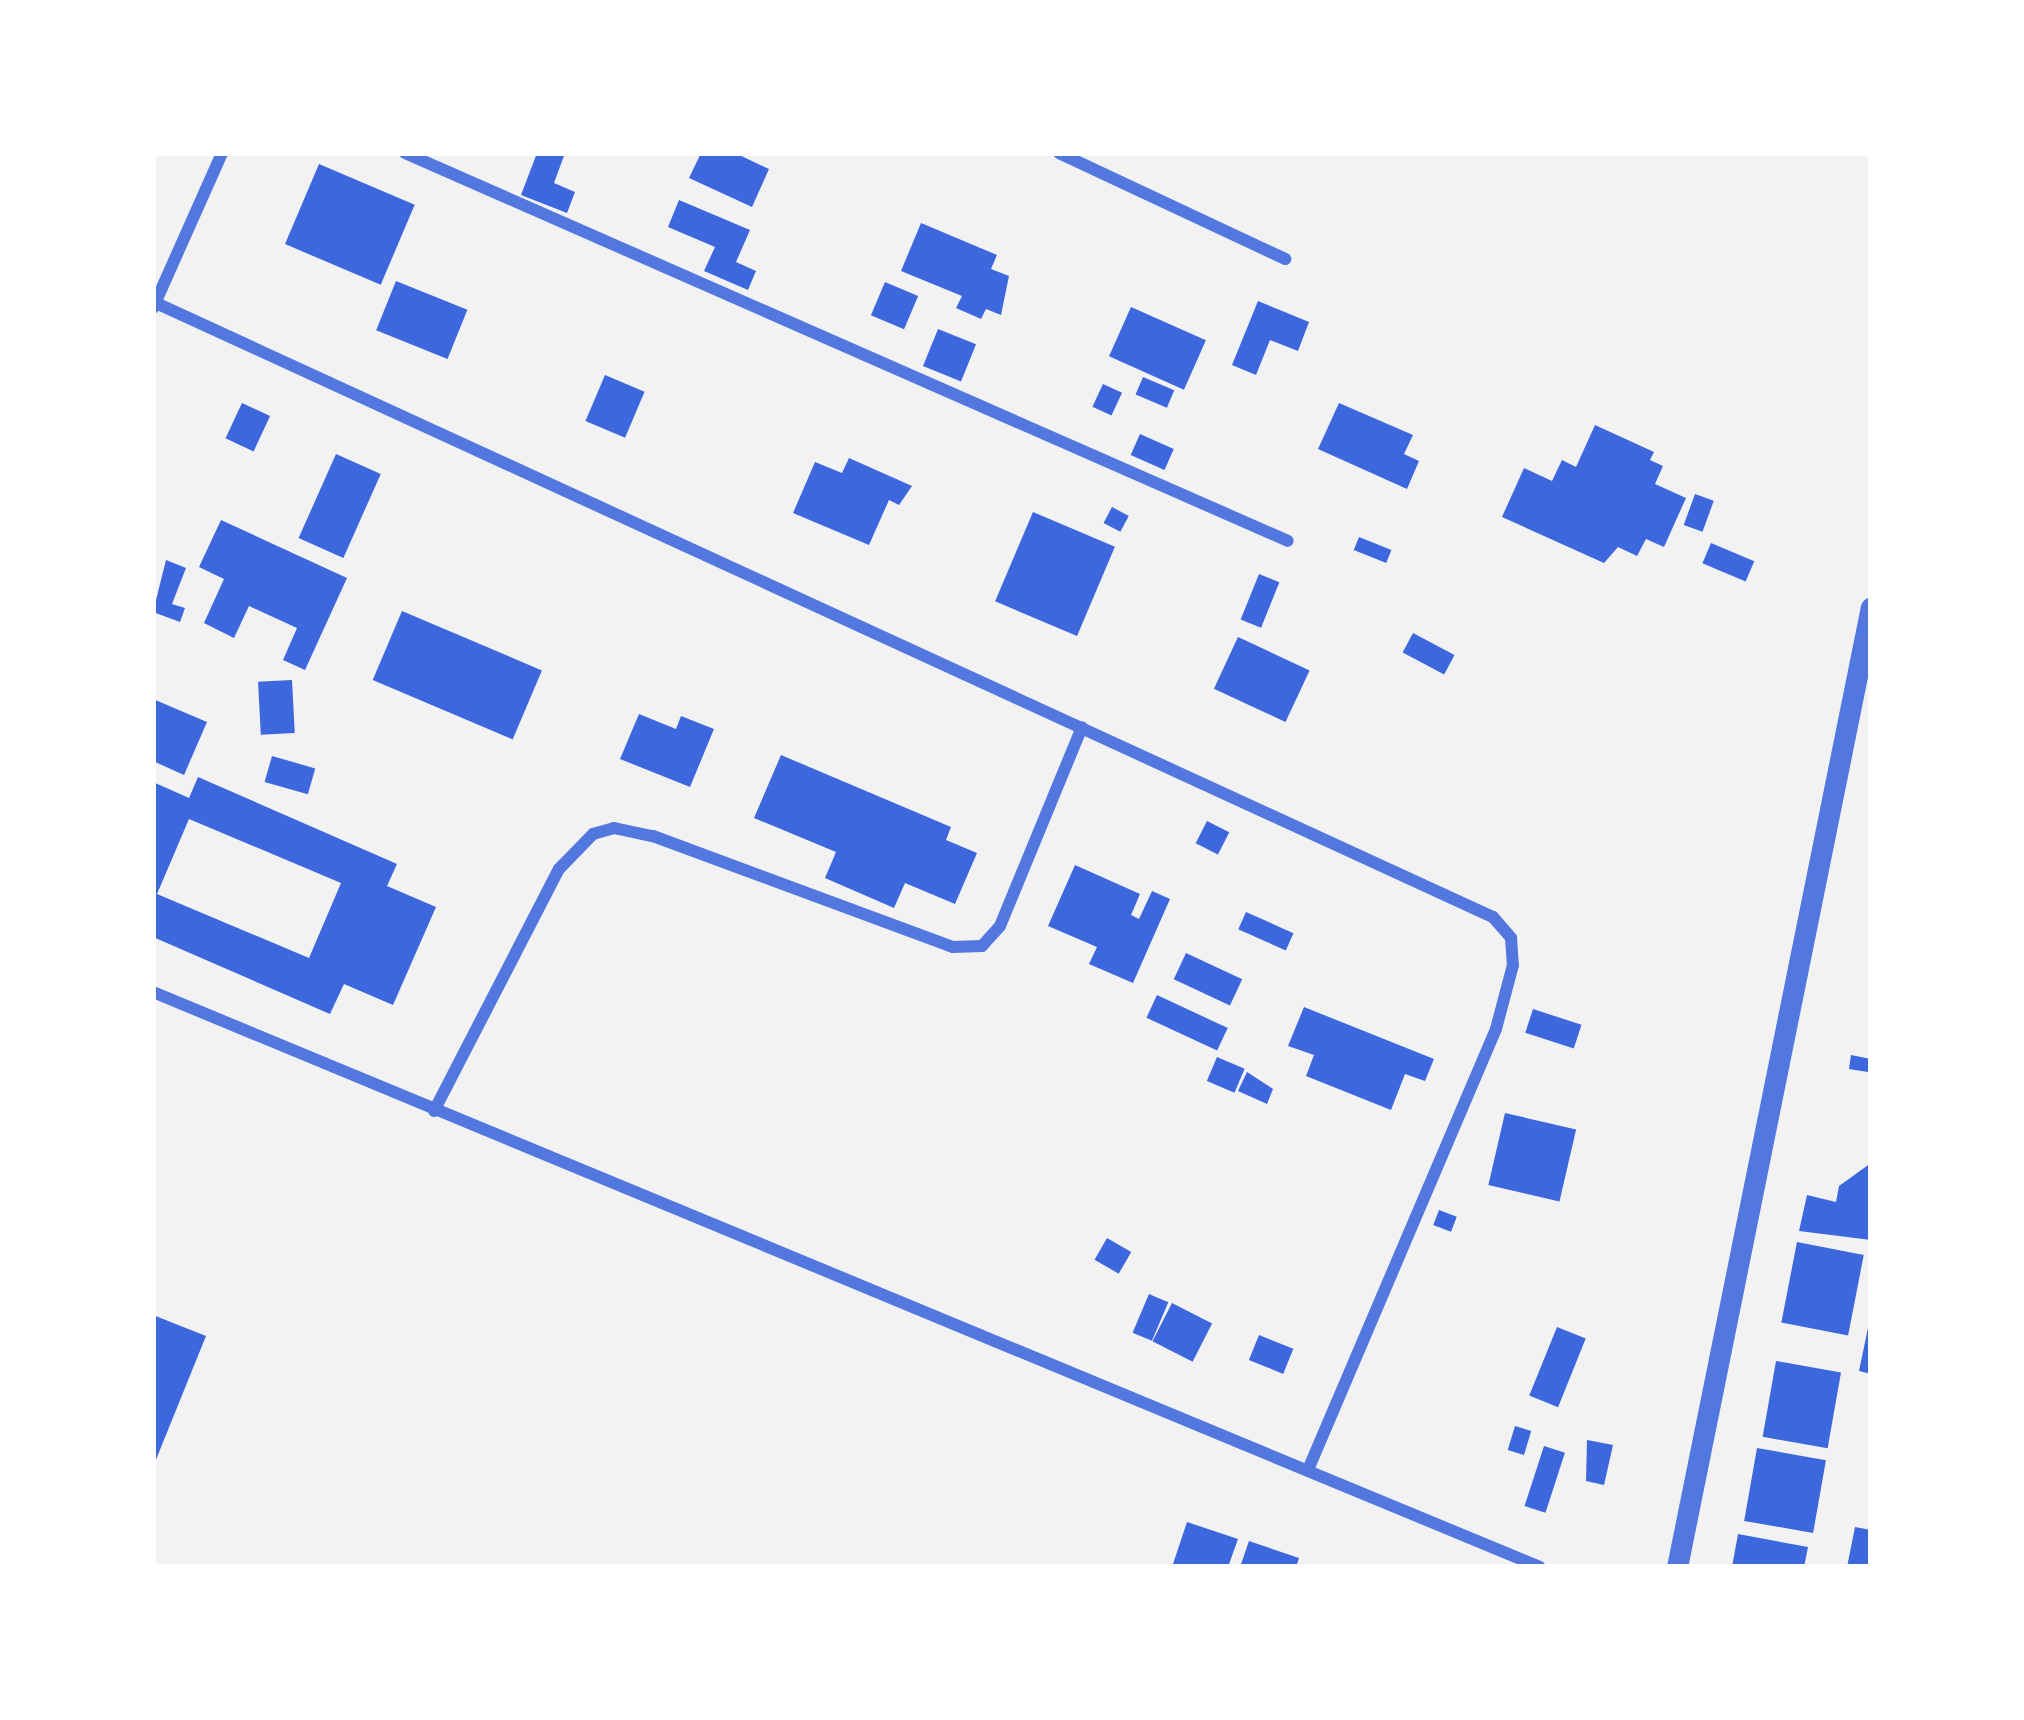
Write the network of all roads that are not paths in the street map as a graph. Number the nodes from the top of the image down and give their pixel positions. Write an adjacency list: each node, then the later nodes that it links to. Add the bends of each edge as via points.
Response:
1 (222, 153): 5 (street)
2 (405, 153): 6 (street)
3 (1059, 153): 4 (street)
4 (1285, 259)
5 (154, 306): 8 (street)
6 (1288, 542)
7 (1871, 607): 13 (street)
8 (1082, 727): 10 (street, via 1000,926 982,946 953,947 652,836 614,828 592,834 559,869); 11 (street, via 1453,893 1511,938 1513,965 1496,1030)
9 (153, 992): 10 (street)
10 (434, 1111): 11 (street)
11 (1308, 1470): 12 (street)
12 (1540, 1567)
13 (1677, 1567)

